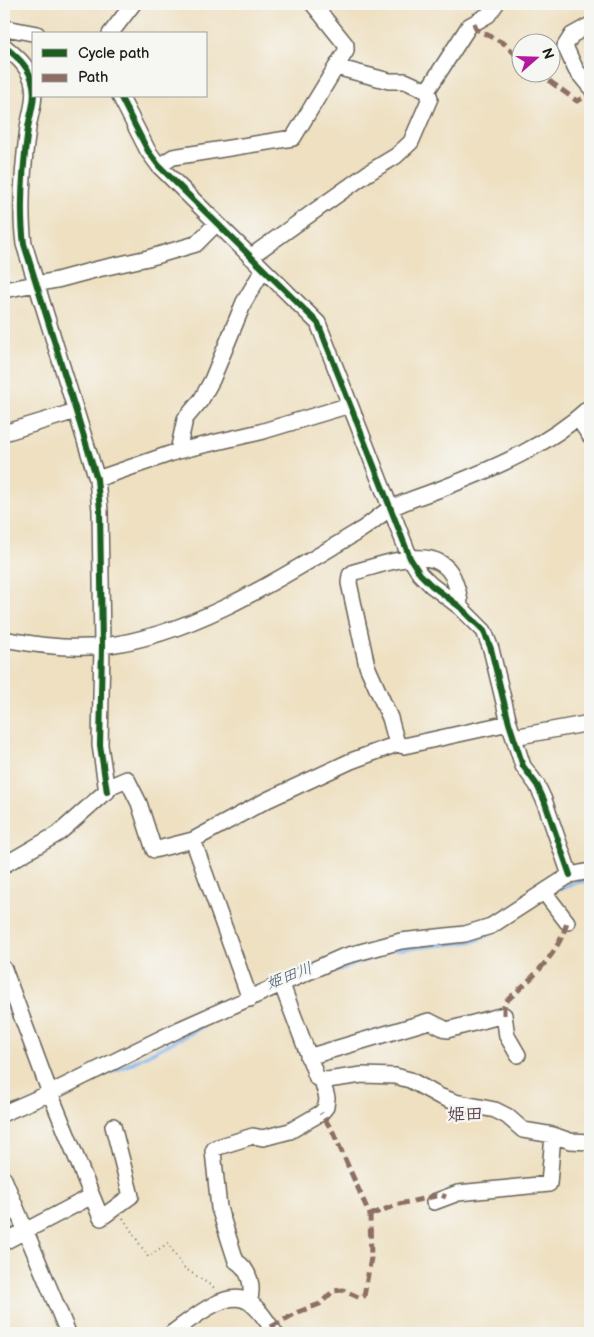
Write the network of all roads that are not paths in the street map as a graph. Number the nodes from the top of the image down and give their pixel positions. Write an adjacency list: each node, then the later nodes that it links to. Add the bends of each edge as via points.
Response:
1 (133, 4): 5 (street)
2 (313, 4): 9 (street, via 346,44 346,51)
3 (496, 4): 12 (street, via 488,15 469,26)
4 (590, 25): 11 (street, via 572,35 565,46 576,70)
5 (112, 32)
6 (4, 33): 7 (street, via 6,28)
7 (32, 33)
8 (4, 46): 10 (street, via 20,60)
9 (336, 67): 12 (street, via 389,81 405,81); 15 (street, via 293,138 173,157)
10 (32, 83)
11 (590, 87)
12 (427, 92): 17 (street, via 430,98 417,130 411,142 396,156 368,172)
13 (32, 98): 19 (street, via 20,220)
14 (121, 98): 15 (street)
15 (159, 166): 16 (street)
16 (216, 224): 17 (street); 19 (street, via 196,244)
17 (250, 257): 18 (street)
18 (263, 270): 21 (street, via 318,323); 27 (street, via 244,302 212,380 186,418)
19 (36, 284): 20 (street); 23 (street)
20 (4, 290)
21 (350, 405): 27 (street, via 260,432); 29 (street)
22 (590, 406): 24 (street)
23 (76, 411): 25 (street); 28 (street)
24 (578, 418): 26 (street); 29 (street, via 542,444 507,463)
25 (4, 433)
26 (590, 436)
27 (178, 451): 28 (street)
28 (97, 479): 33 (street)
29 (390, 509): 30 (street); 33 (street, via 362,530 254,593 165,631)
30 (410, 558): 31 (street, via 431,585); 31 (street, via 427,556 448,567 460,594); 37 (street, via 354,572 349,582 367,666 390,718)
31 (460, 607): 34 (street, via 484,631)
32 (4, 639): 33 (street, via 59,647)
33 (102, 646): 38 (street, via 100,745)
34 (509, 723): 36 (street); 37 (street, via 404,746)
35 (590, 723): 36 (street)
36 (514, 738): 42 (street, via 523,766 544,800)
37 (397, 744): 39 (street, via 351,760)
38 (107, 792): 39 (street, via 113,785 127,779 139,803 154,850); 40 (street, via 59,833)
39 (193, 840): 47 (street)
40 (4, 866)
41 (590, 871): 42 (street)
42 (570, 875): 43 (street)
43 (544, 892): 44 (street); 46 (street, via 491,926 465,934 401,941 372,948 342,957)
44 (567, 922)
45 (4, 969): 51 (street)
46 (282, 985): 47 (street); 49 (street)
47 (250, 999): 51 (street, via 180,1029)
48 (518, 1055): 49 (street, via 507,1036 504,1015 447,1030 428,1021)
49 (308, 1057): 50 (street, via 314,1073)
50 (322, 1080): 54 (street, via 362,1075 395,1076 456,1102 494,1110 523,1130); 61 (street, via 327,1098 321,1113 290,1131 268,1137 253,1136 213,1151 219,1208 236,1261 244,1266 252,1287)
51 (50, 1093): 52 (street); 57 (street)
52 (4, 1113)
53 (114, 1126): 57 (street, via 131,1196 101,1218)
54 (553, 1135): 55 (street); 58 (street, via 549,1184 458,1193)
55 (590, 1142)
56 (4, 1179): 59 (street)
57 (92, 1196): 59 (street)
58 (434, 1202)
59 (24, 1232): 60 (street); 62 (street)
60 (4, 1242)
61 (249, 1302): 63 (street, via 227,1299); 64 (street)
62 (68, 1333)
63 (172, 1333)
64 (275, 1333)

